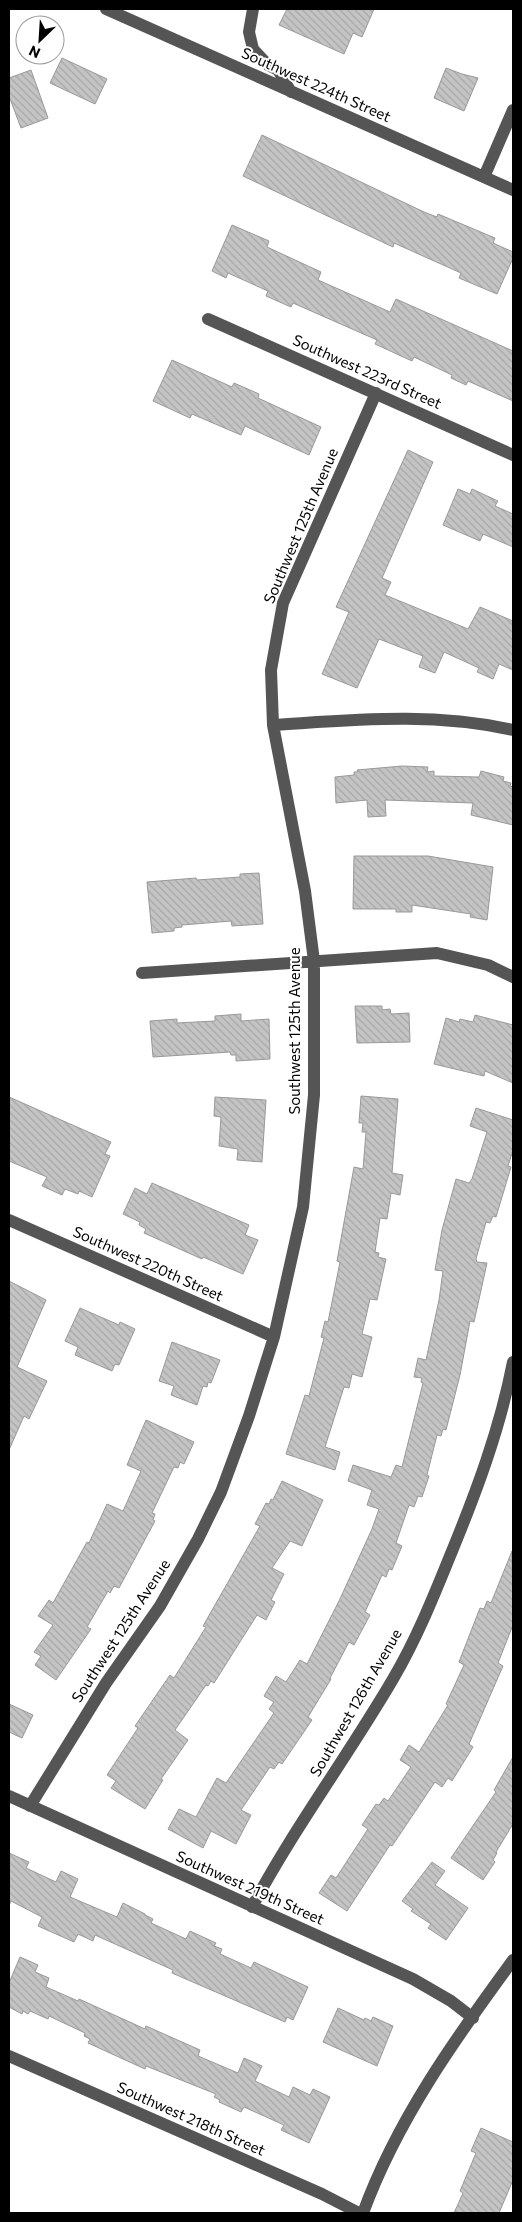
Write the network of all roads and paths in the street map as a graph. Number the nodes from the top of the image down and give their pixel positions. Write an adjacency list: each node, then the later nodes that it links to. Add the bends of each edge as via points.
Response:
1 (106, 9): 3 (street, Southwest 224th Street)
2 (253, 9): 3 (street, via 249,32 253,49 268,65 278,70)
3 (292, 92): 5 (street, Southwest 224th Street)
4 (513, 110): 5 (street)
5 (484, 177): 6 (street, Southwest 224th Street)
6 (513, 190)
7 (208, 319): 8 (street, Southwest 223rd Street)
8 (376, 393): 9 (street, Southwest 223rd Street); 10 (street, Southwest 125th Avenue, via 283,603 271,670)
9 (513, 455)
10 (273, 725): 11 (street, via 399,717 479,722); 12 (street, Southwest 125th Avenue, via 305,891)
11 (513, 730)
12 (314, 961): 13 (street); 14 (street, via 437,953 488,965); 16 (street, Southwest 125th Avenue, via 314,1095 303,1207)
13 (142, 974)
14 (513, 977)
15 (9, 1220): 16 (street, Southwest 220th Street)
16 (274, 1337): 19 (street, Southwest 125th Avenue, via 221,1492 198,1539 160,1606 106,1683)
17 (513, 1362): 20 (street, Southwest 126th Avenue, via 488,1456 429,1608 390,1685)
18 (9, 1796): 19 (street, Southwest 219th Street)
19 (30, 1806): 20 (street, Southwest 219th Street)
20 (252, 1907): 22 (street, Southwest 219th Street, via 413,1978)
21 (513, 1960): 22 (street)
22 (473, 2018): 25 (street, via 446,2053 400,2130 376,2176)
23 (9, 2056): 24 (street, Southwest 218th Street)
24 (359, 2213)
25 (363, 2213)

